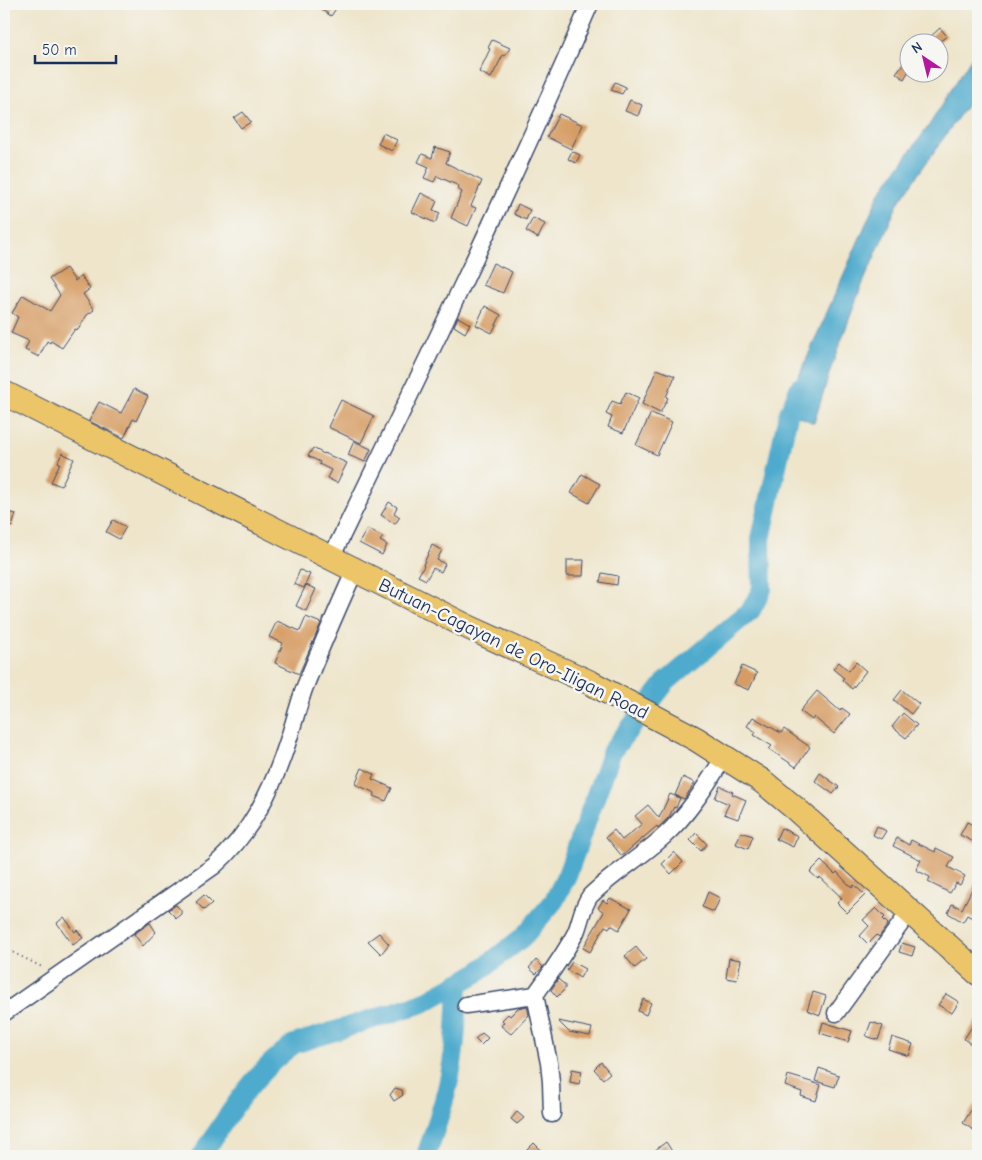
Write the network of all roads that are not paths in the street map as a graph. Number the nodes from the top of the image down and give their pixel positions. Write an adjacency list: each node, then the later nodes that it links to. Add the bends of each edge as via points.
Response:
1 (590, 4): 3 (street, via 452,309)
2 (4, 393): 3 (highway, Butuan-Cagayan de Oro-Iligan Road)
3 (331, 558): 4 (highway, Butuan-Cagayan de Oro-Iligan Road)
4 (355, 570): 5 (highway, Butuan-Cagayan de Oro-Iligan Road, via 468,627 591,683); 10 (street, via 304,691 276,776 243,836 214,866)
5 (724, 757): 6 (highway, Butuan-Cagayan de Oro-Iligan Road, via 762,781 798,810); 8 (street, via 678,823 590,896 572,940)
6 (910, 911): 7 (highway, Butuan-Cagayan de Oro-Iligan Road); 11 (street)
7 (978, 973)
8 (535, 995): 9 (street); 12 (street, via 549,1063)
9 (466, 1005)
10 (4, 1013)
11 (836, 1013)
12 (552, 1114)

